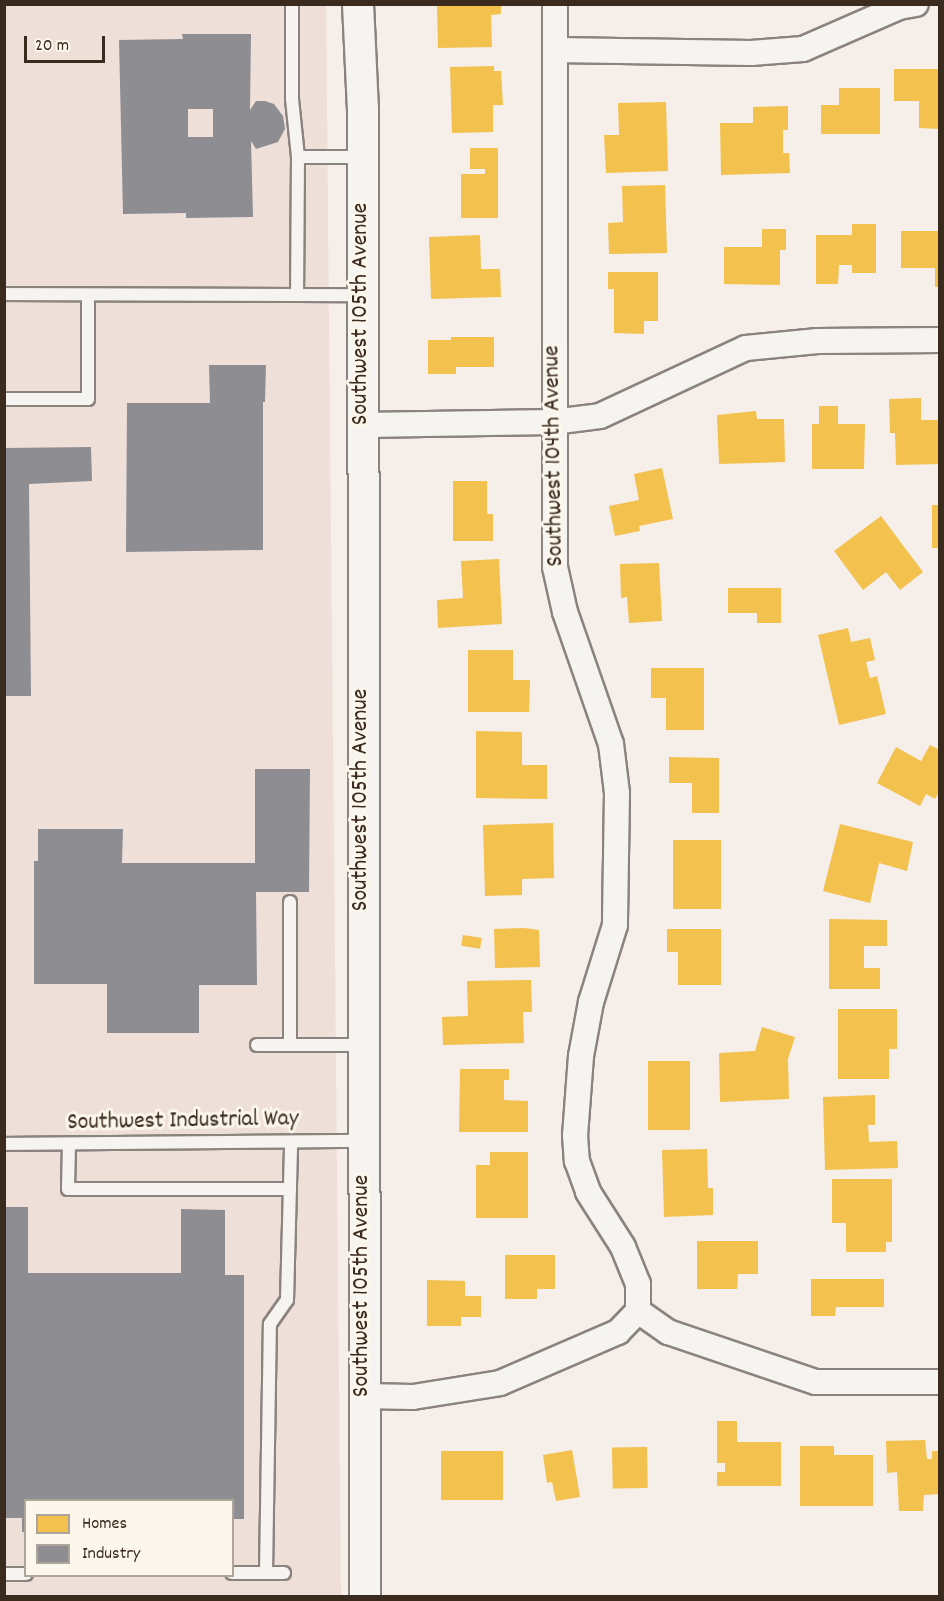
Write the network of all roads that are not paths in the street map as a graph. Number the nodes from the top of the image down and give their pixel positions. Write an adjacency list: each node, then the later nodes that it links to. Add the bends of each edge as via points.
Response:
1 (292, 4): 6 (lane, via 292,99)
2 (358, 4): 7 (street, Southwest 105th Avenue)
3 (555, 4): 5 (street, Southwest 104th Avenue)
4 (916, 4): 5 (street, via 899,7 803,49 751,53)
5 (555, 50): 14 (street, Southwest 104th Avenue)
6 (298, 157): 7 (lane); 10 (lane)
7 (363, 157): 11 (street, Southwest 105th Avenue)
8 (4, 294): 9 (lane)
9 (88, 295): 10 (lane); 13 (lane, via 88,399)
10 (297, 295): 11 (lane)
11 (363, 295): 15 (street, Southwest 105th Avenue)
12 (939, 340): 14 (street, via 818,341 746,348 600,416)
13 (4, 399)
14 (553, 422): 15 (street); 25 (street, Southwest 104th Avenue, via 555,567 565,612 611,744 617,793 615,925 591,1002 581,1056 577,1161 588,1192 627,1256 638,1284)
15 (362, 425): 19 (street, Southwest 105th Avenue)
16 (290, 902): 18 (lane)
17 (257, 1045): 18 (lane)
18 (290, 1045): 19 (lane)
19 (362, 1045): 20 (street, Southwest 105th Avenue)
20 (363, 1141): 21 (lane, Southwest Industrial Way); 27 (street, Southwest 105th Avenue)
21 (291, 1142): 23 (lane, Southwest Industrial Way); 24 (lane)
22 (4, 1144): 23 (lane, Southwest Industrial Way)
23 (69, 1144): 24 (lane, via 68,1189)
24 (290, 1189): 29 (lane, via 287,1300 270,1323)
25 (638, 1311): 26 (street, via 668,1332 816,1382); 27 (street, via 618,1332 500,1383 413,1397)
26 (939, 1383)
27 (363, 1396): 33 (street, Southwest 105th Avenue)
28 (234, 1573): 29 (lane)
29 (266, 1573): 30 (lane)
30 (284, 1573)
31 (4, 1574): 32 (lane)
32 (24, 1574)
33 (364, 1596)

